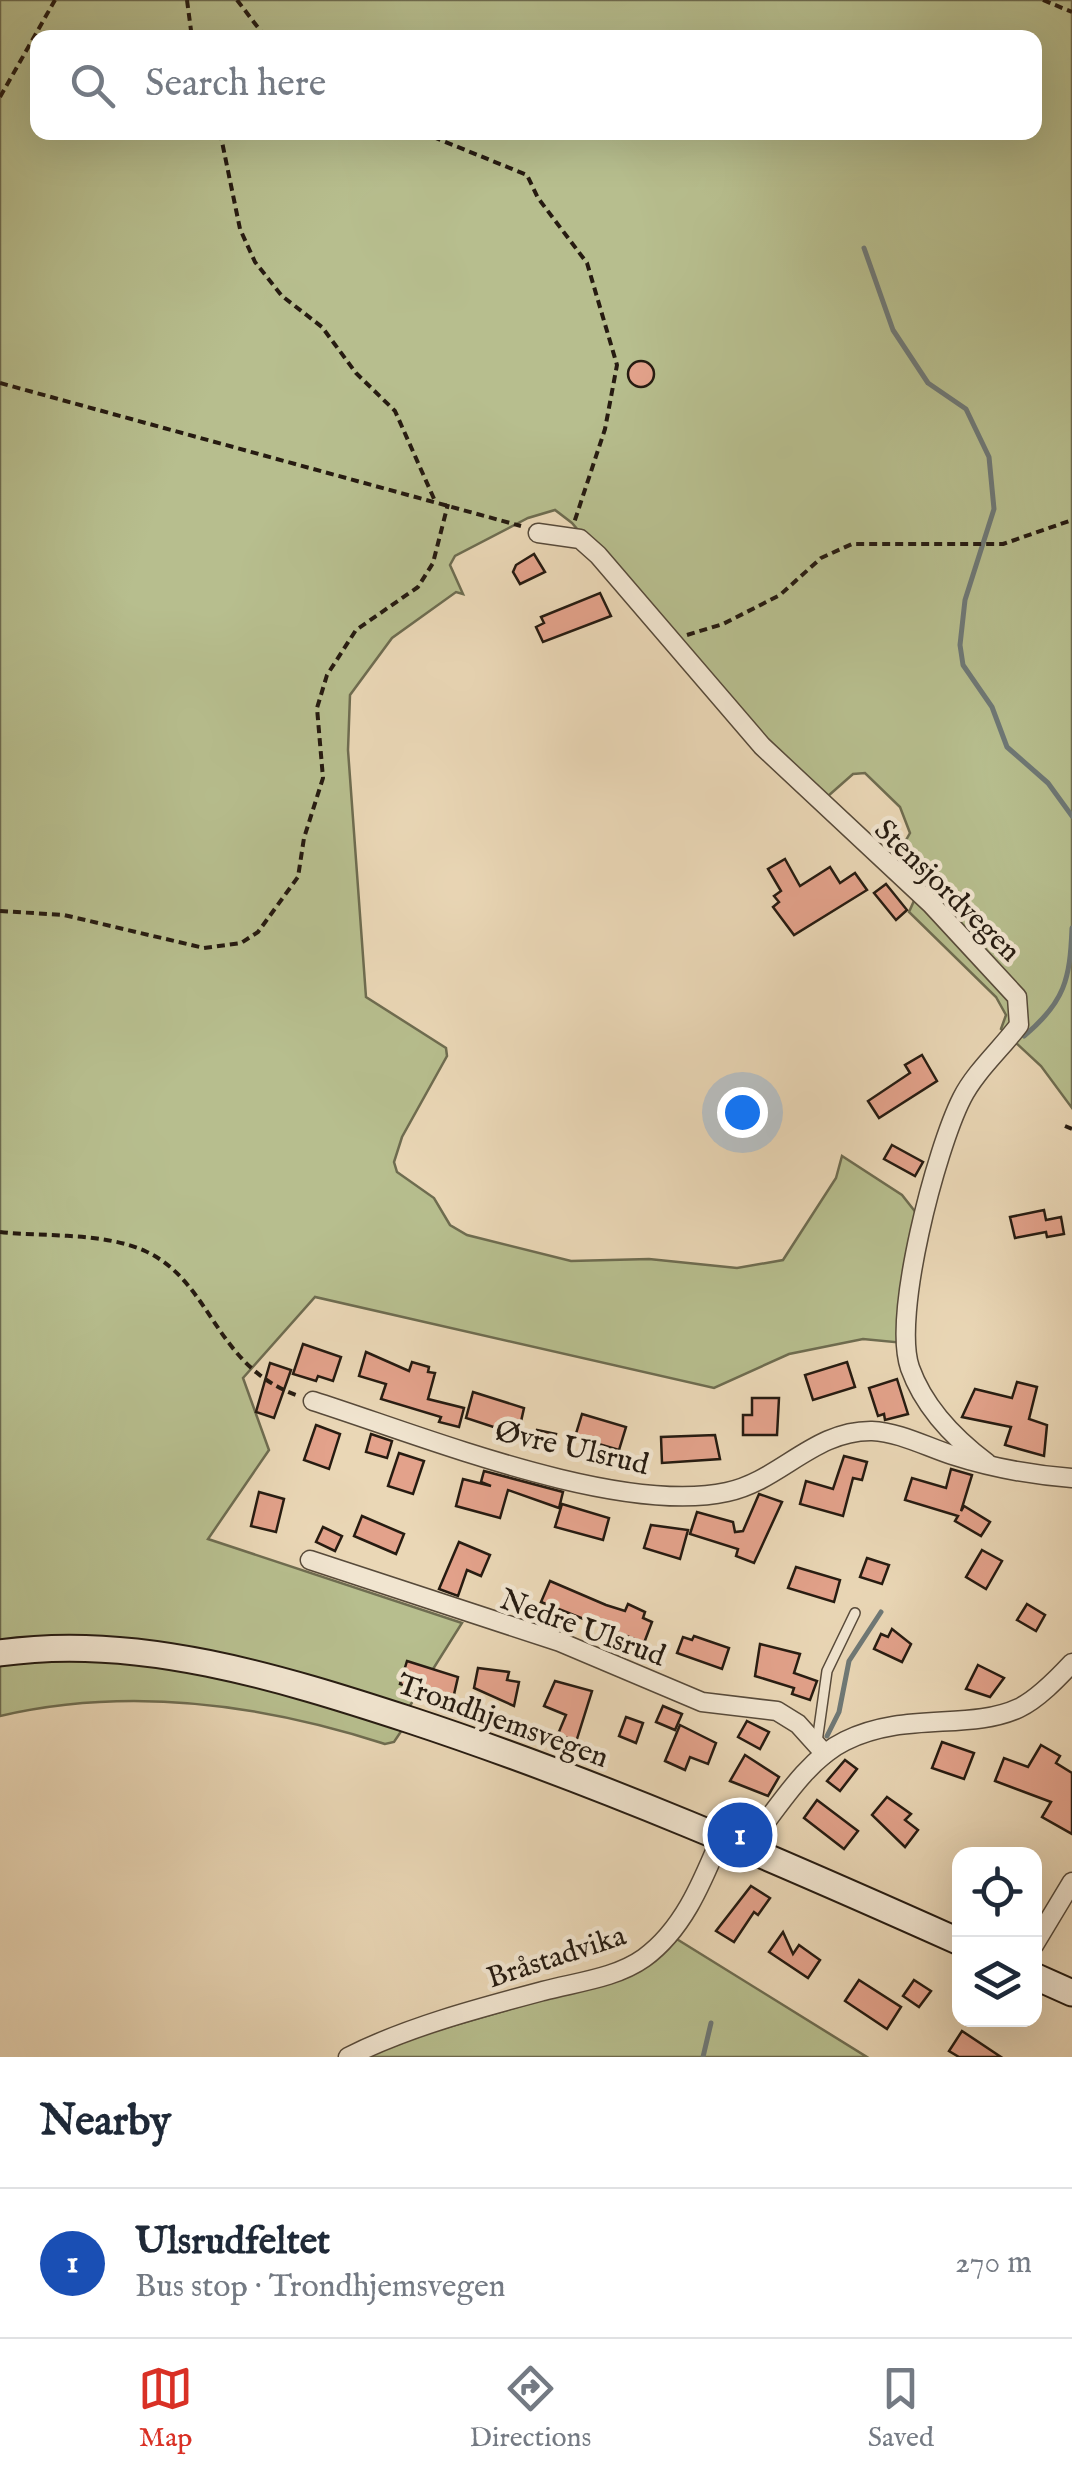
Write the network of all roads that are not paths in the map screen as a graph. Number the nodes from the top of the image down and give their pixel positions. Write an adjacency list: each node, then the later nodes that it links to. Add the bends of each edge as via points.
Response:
1 (538, 533): 3 (street, Stensjordvegen, via 580,539 598,554 762,746 944,918 1017,998 1019,1025 964,1094 939,1157 906,1333 918,1386 958,1440)
2 (313, 1401): 3 (street, Øvre Ulsrud, via 634,1494 730,1492 829,1437 852,1432 880,1432)
3 (987, 1463): 4 (street)
4 (1072, 1478)
5 (310, 1560): 9 (street, Nedre Ulsrud, via 560,1642 702,1702 777,1712)
6 (855, 1613): 9 (lane, via 827,1671)
7 (0, 1653): 10 (main road, Trondhjemsvegen, via 143,1653 252,1674 502,1751)
8 (1072, 1663): 9 (street, via 1020,1708 880,1725)
9 (821, 1748): 11 (street)
10 (721, 1837): 11 (main road, Trondhjemsvegen); 17 (street, Bråstadvika, via 684,1914 642,1959)
11 (746, 1848): 14 (main road, Trondhjemsvegen)
12 (1072, 1882): 13 (street)
13 (1039, 1937)
14 (952, 1938)
15 (1042, 1980): 16 (main road)
16 (1072, 1993)
17 (348, 2057)

